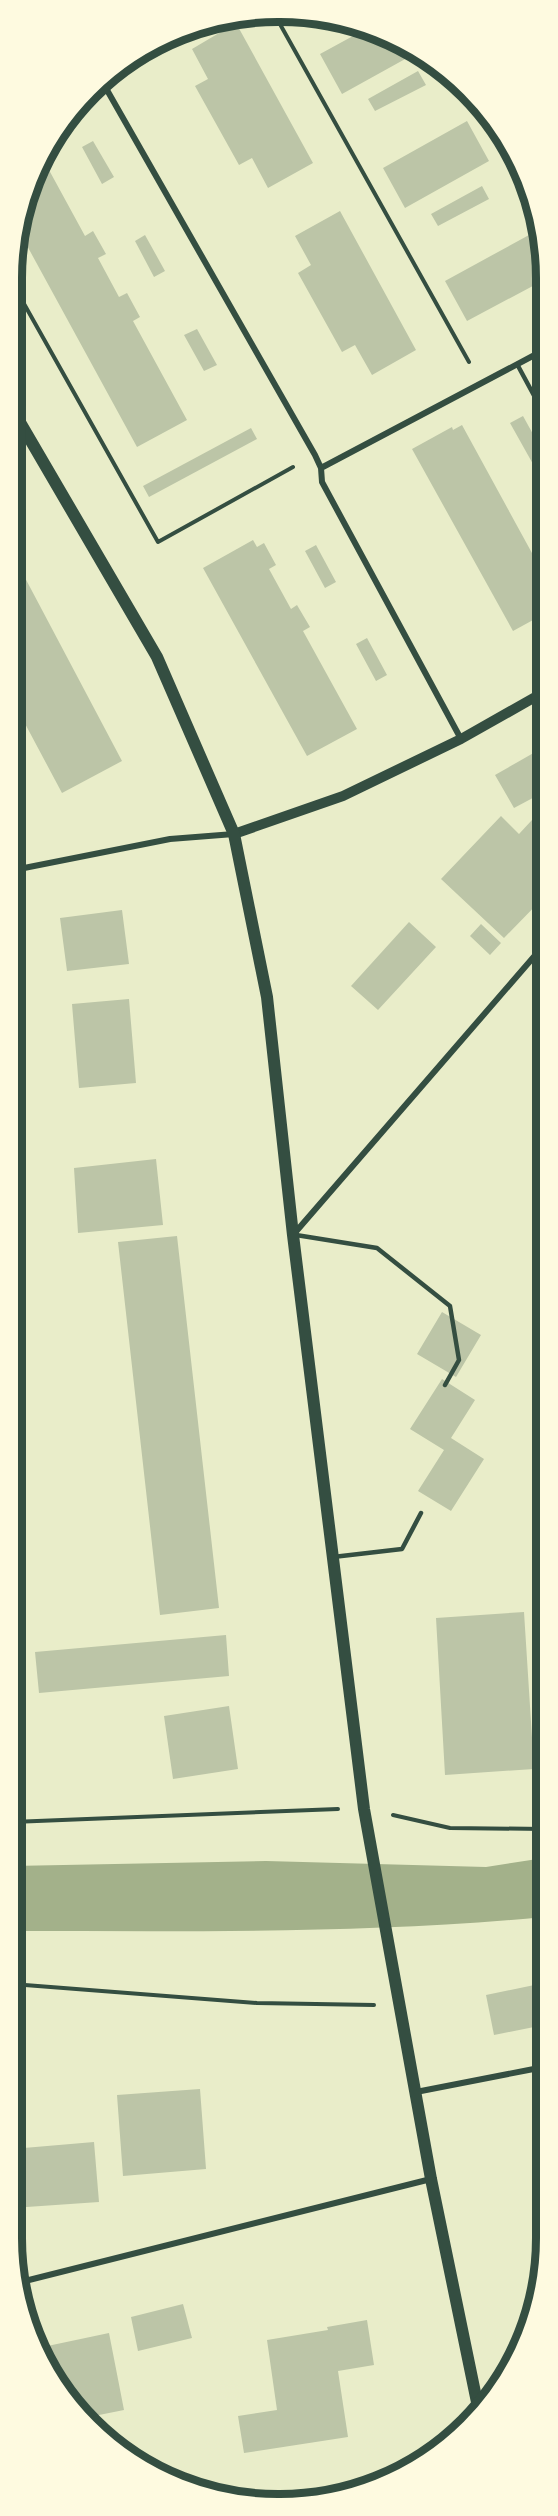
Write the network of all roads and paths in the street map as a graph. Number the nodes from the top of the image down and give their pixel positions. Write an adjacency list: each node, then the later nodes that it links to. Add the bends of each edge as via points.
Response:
1 (279, 22): 6 (path)
2 (107, 89): 9 (street)
3 (22, 300): 9 (path, via 158,542)
4 (536, 354): 5 (street)
5 (517, 364): 6 (street); 7 (lane)
6 (482, 384): 10 (street)
7 (536, 399)
8 (22, 426): 13 (main road, via 157,657)
9 (315, 456): 10 (street)
10 (321, 468): 12 (street, via 322,482)
11 (536, 697): 12 (street)
12 (461, 739): 13 (street, via 343,796)
13 (234, 834): 14 (street, via 170,839); 16 (main road, via 267,997)
14 (22, 868)
15 (536, 954): 16 (street)
16 (293, 1235): 17 (lane, via 377,1248 450,1306 459,1360); 19 (main road)
17 (446, 1385)
18 (421, 1513): 19 (lane, via 402,1549)
19 (333, 1557): 20 (main road)
20 (364, 1809): 21 (path); 22 (path, via 450,1828); 24 (main road)
21 (22, 1822)
22 (536, 1829)
23 (22, 1985): 24 (path, via 257,2003)
24 (401, 2006): 26 (main road)
25 (536, 2069): 26 (street)
26 (416, 2092): 27 (main road)
27 (431, 2179): 28 (street); 29 (main road)
28 (26, 2281)
29 (477, 2400)

